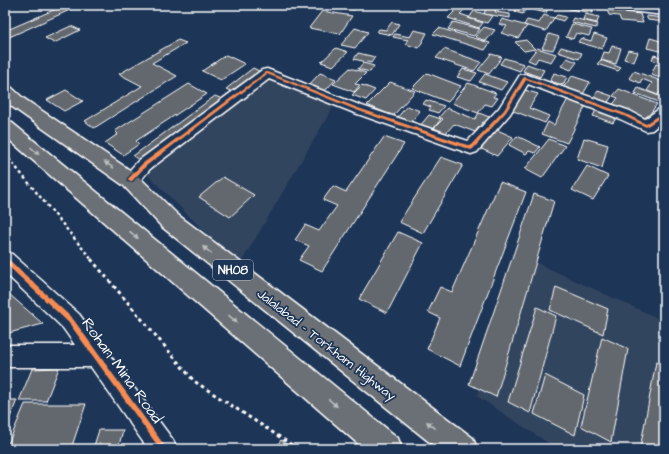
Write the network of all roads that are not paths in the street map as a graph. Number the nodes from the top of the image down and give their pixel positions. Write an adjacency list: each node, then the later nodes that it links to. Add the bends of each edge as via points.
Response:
1 (612, 5): 2 (street)
2 (664, 11)
3 (5, 91): 6 (highway, Jalalabad - Torkham Highway / NH08, one-way to 3, via 16,102)
4 (664, 113): 6 (street, via 650,128 625,114 525,78 505,111 471,148 357,109 267,73 144,165)
5 (5, 126): 11 (highway, NH08, one-way to 11)
6 (130, 180): 12 (highway, Jalalabad - Torkham Highway / NH08, one-way to 6, via 170,221)
7 (5, 260): 9 (street, Rohan Mina Road, via 71,321)
8 (5, 356): 9 (street)
9 (97, 356): 10 (street, Rohan Mina Road)
10 (164, 449)
11 (387, 449)
12 (462, 449)

